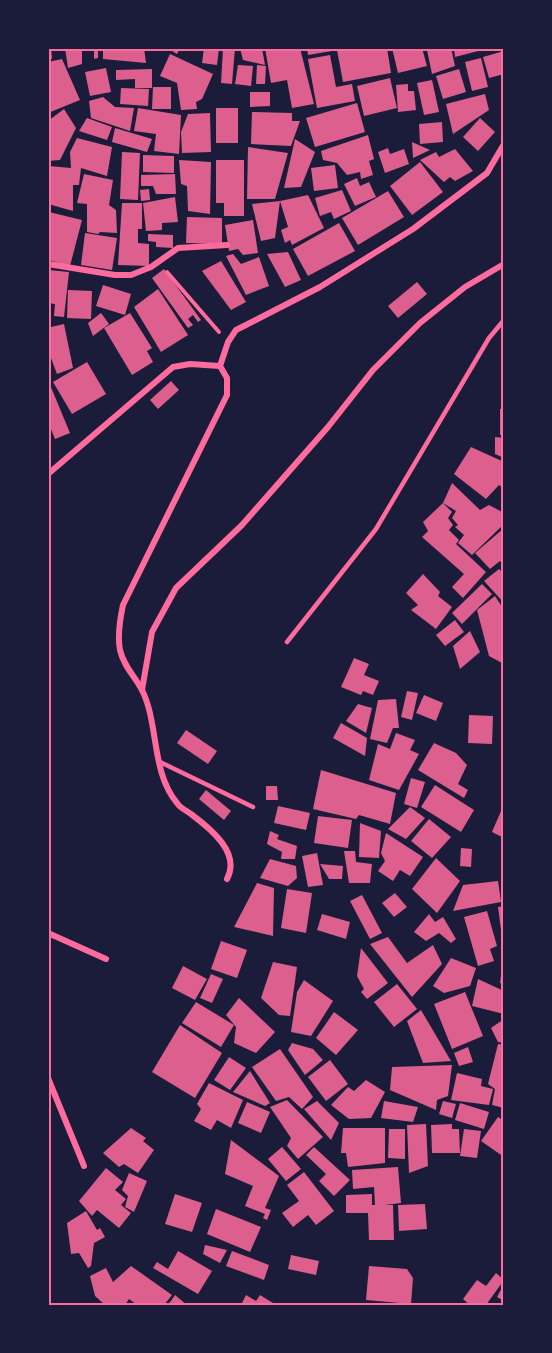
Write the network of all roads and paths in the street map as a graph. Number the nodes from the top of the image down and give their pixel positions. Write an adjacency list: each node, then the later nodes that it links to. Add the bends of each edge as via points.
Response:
1 (504, 144): 7 (street, via 487,173 448,204 320,287 236,330)
2 (227, 245): 3 (street, via 178,248)
3 (159, 262): 4 (street, via 131,275); 7 (path)
4 (48, 264)
5 (504, 264): 11 (street, via 465,287 420,323 373,370 242,525 176,588 152,632)
6 (504, 320): 10 (lane, via 489,338 376,529)
7 (228, 342): 8 (street)
8 (220, 366): 9 (street, via 190,364 173,368); 11 (street, via 227,378 227,395 123,604 120,649 128,672)
9 (48, 474)
10 (287, 642)
11 (142, 690): 12 (street)
12 (160, 762): 13 (lane); 14 (street, via 177,804 204,823 228,850 232,870)
13 (253, 807)
14 (227, 879)
15 (48, 933): 16 (street)
16 (106, 959)
17 (48, 1078): 19 (street)
18 (48, 1098): 19 (street)
19 (58, 1103): 20 (street)
20 (84, 1166)

